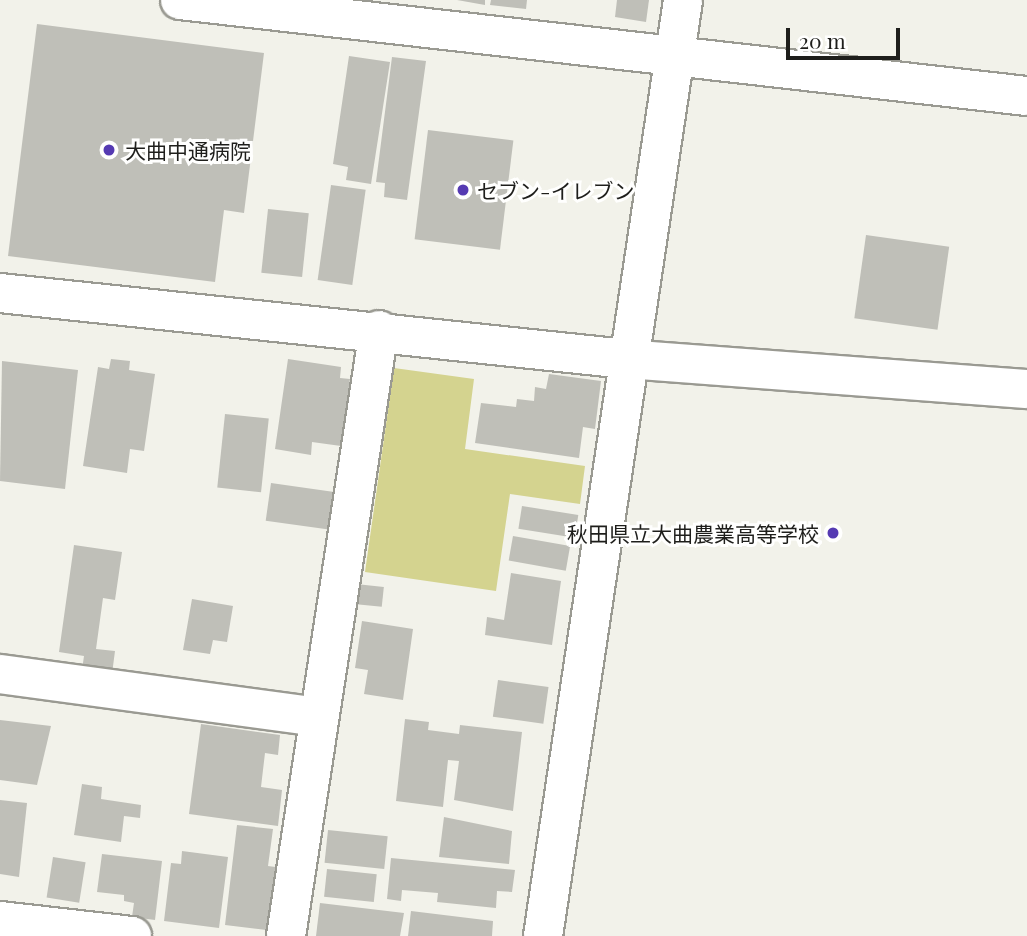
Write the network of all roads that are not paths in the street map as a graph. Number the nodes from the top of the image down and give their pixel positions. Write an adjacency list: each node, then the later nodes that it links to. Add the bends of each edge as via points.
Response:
1 (180, 0): 3 (street)
2 (683, 0): 3 (street)
3 (677, 56): 4 (street); 7 (street)
4 (1027, 96)
5 (0, 293): 6 (street)
6 (379, 330): 7 (street); 10 (street)
7 (626, 359): 8 (street); 14 (street)
8 (1027, 388)
9 (0, 674): 10 (street)
10 (317, 717): 13 (street)
11 (0, 921): 12 (street)
12 (132, 936)
13 (286, 936)
14 (543, 936)

